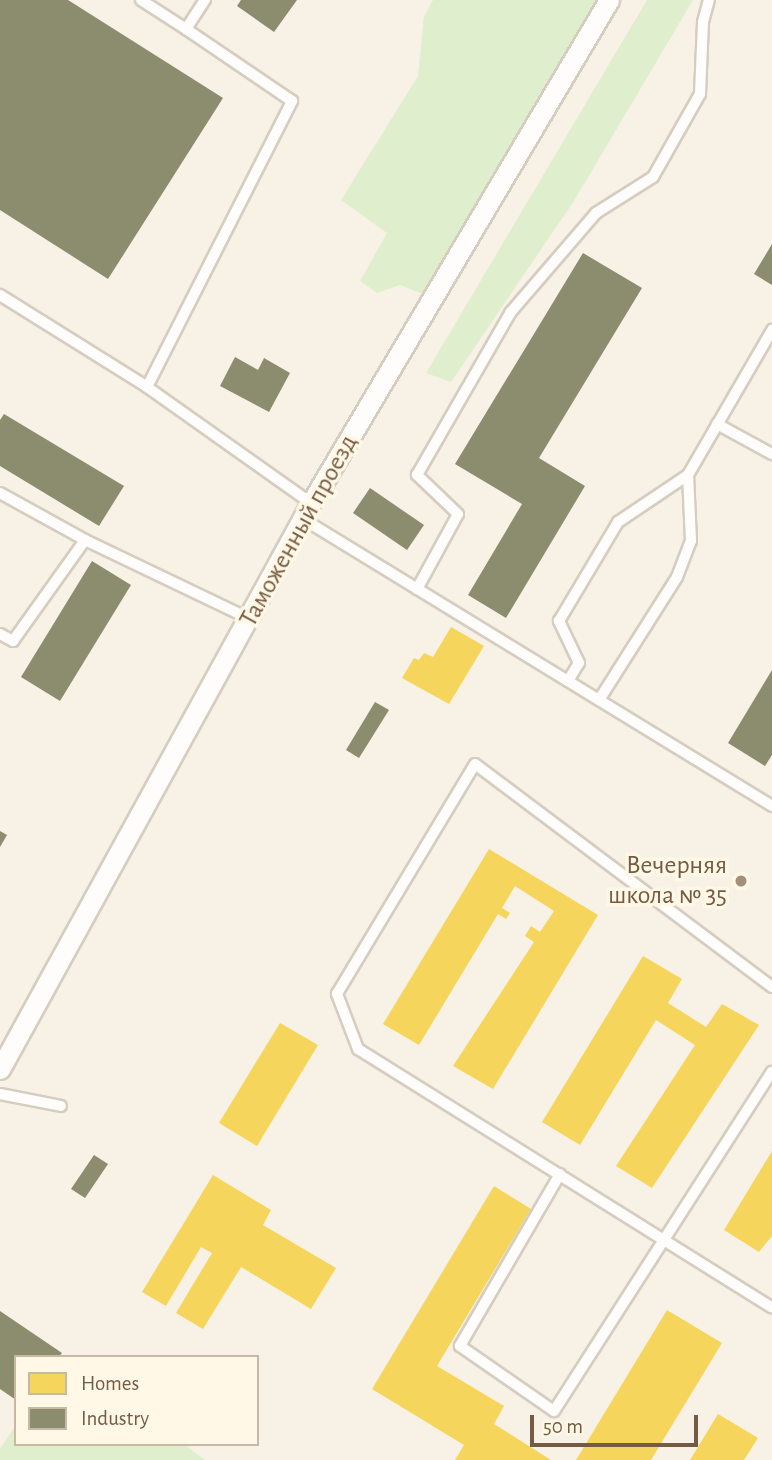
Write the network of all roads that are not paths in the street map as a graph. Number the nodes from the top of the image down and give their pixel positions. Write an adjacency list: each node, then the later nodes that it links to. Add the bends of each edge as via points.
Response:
1 (141, 0): 5 (lane)
2 (205, 0): 5 (lane)
3 (609, 0): 13 (street, Таможенный проезд)
4 (709, 0): 15 (lane, via 703,22 701,94 653,177 596,213 510,313 417,475 458,514)
5 (186, 29): 8 (lane, via 292,101)
6 (0, 295): 8 (lane)
7 (772, 330): 9 (lane)
8 (147, 387): 13 (lane)
9 (718, 424): 10 (lane); 11 (lane)
10 (772, 454)
11 (688, 475): 18 (lane, via 618,522 559,621 579,663); 19 (lane, via 691,541 682,565)
12 (0, 494): 14 (lane)
13 (307, 511): 15 (lane); 16 (street, Таможенный проезд)
14 (85, 540): 16 (lane); 17 (lane, via 13,641)
15 (417, 589): 18 (lane)
16 (251, 619): 22 (street, Таможенный проезд)
17 (0, 634)
18 (568, 681): 19 (lane)
19 (598, 700): 20 (lane)
20 (772, 807)
21 (772, 987): 26 (lane, via 475,764 337,994 358,1049)
22 (0, 1069)
23 (772, 1072): 27 (lane)
24 (0, 1094): 25 (lane)
25 (61, 1107)
26 (560, 1174): 27 (lane); 27 (lane, via 460,1346 554,1410)
27 (663, 1237): 28 (lane)
28 (772, 1308)

